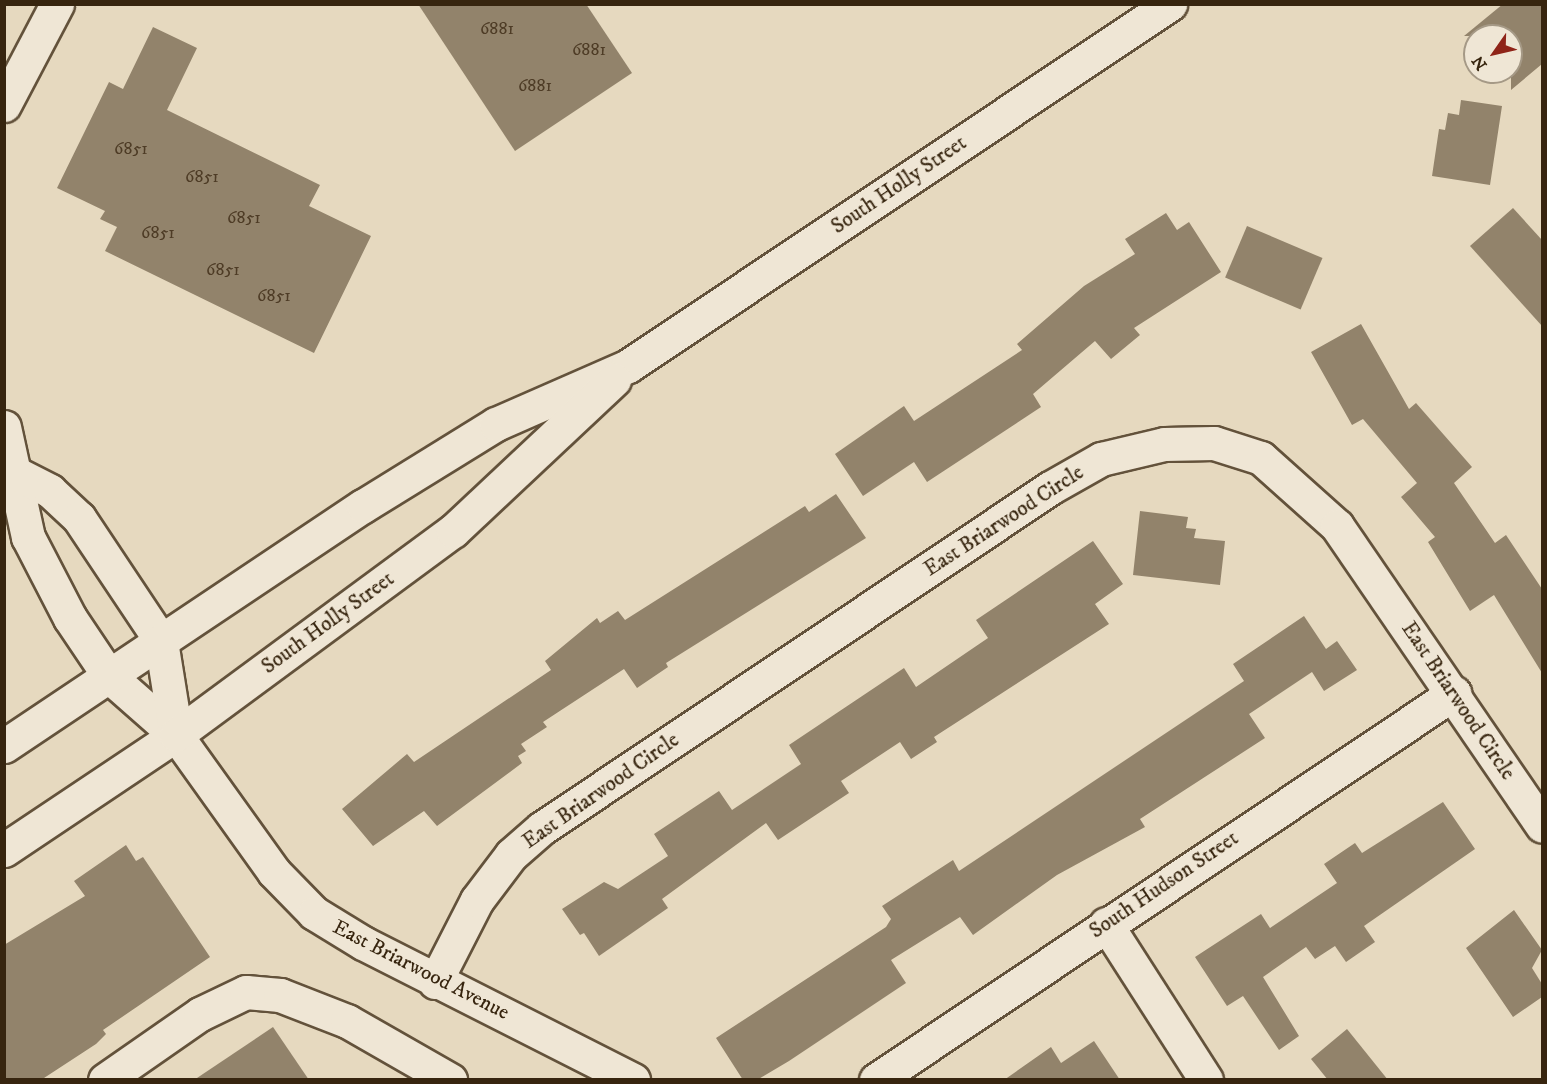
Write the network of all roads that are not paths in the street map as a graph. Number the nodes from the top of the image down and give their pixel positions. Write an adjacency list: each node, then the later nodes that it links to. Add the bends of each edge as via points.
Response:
1 (57, 4): 3 (street)
2 (1170, 4): 4 (street, South Holly Street)
3 (4, 105)
4 (628, 366): 7 (street, South Holly Street, via 496,424); 10 (street, South Holly Street, via 523,470 453,531)
5 (4, 427): 6 (street)
6 (17, 474): 7 (street, via 50,491 80,518); 8 (street, via 28,537)
7 (161, 641): 8 (street, South Holly Street); 10 (street)
8 (109, 676): 10 (street); 11 (street, South Holly Street)
9 (1454, 693): 12 (street, East Briarwood Circle); 14 (street, South Hudson Street); 15 (street, East Briarwood Circle, via 1337,526 1261,458 1214,443 1164,444 1101,459 542,828 511,855 477,900)
10 (176, 735): 13 (street, South Holly Street); 15 (street, East Briarwood Avenue, via 274,872 314,913)
11 (4, 746)
12 (1542, 825)
13 (4, 850)
14 (1106, 924): 19 (street, South Hudson Street); 20 (street)
15 (435, 982): 18 (street, East Briarwood Avenue, via 585,1051)
16 (105, 1080): 17 (street, via 200,1014 246,992 280,995 347,1021)
17 (450, 1080)
18 (633, 1080)
19 (876, 1080)
20 (1206, 1080)

